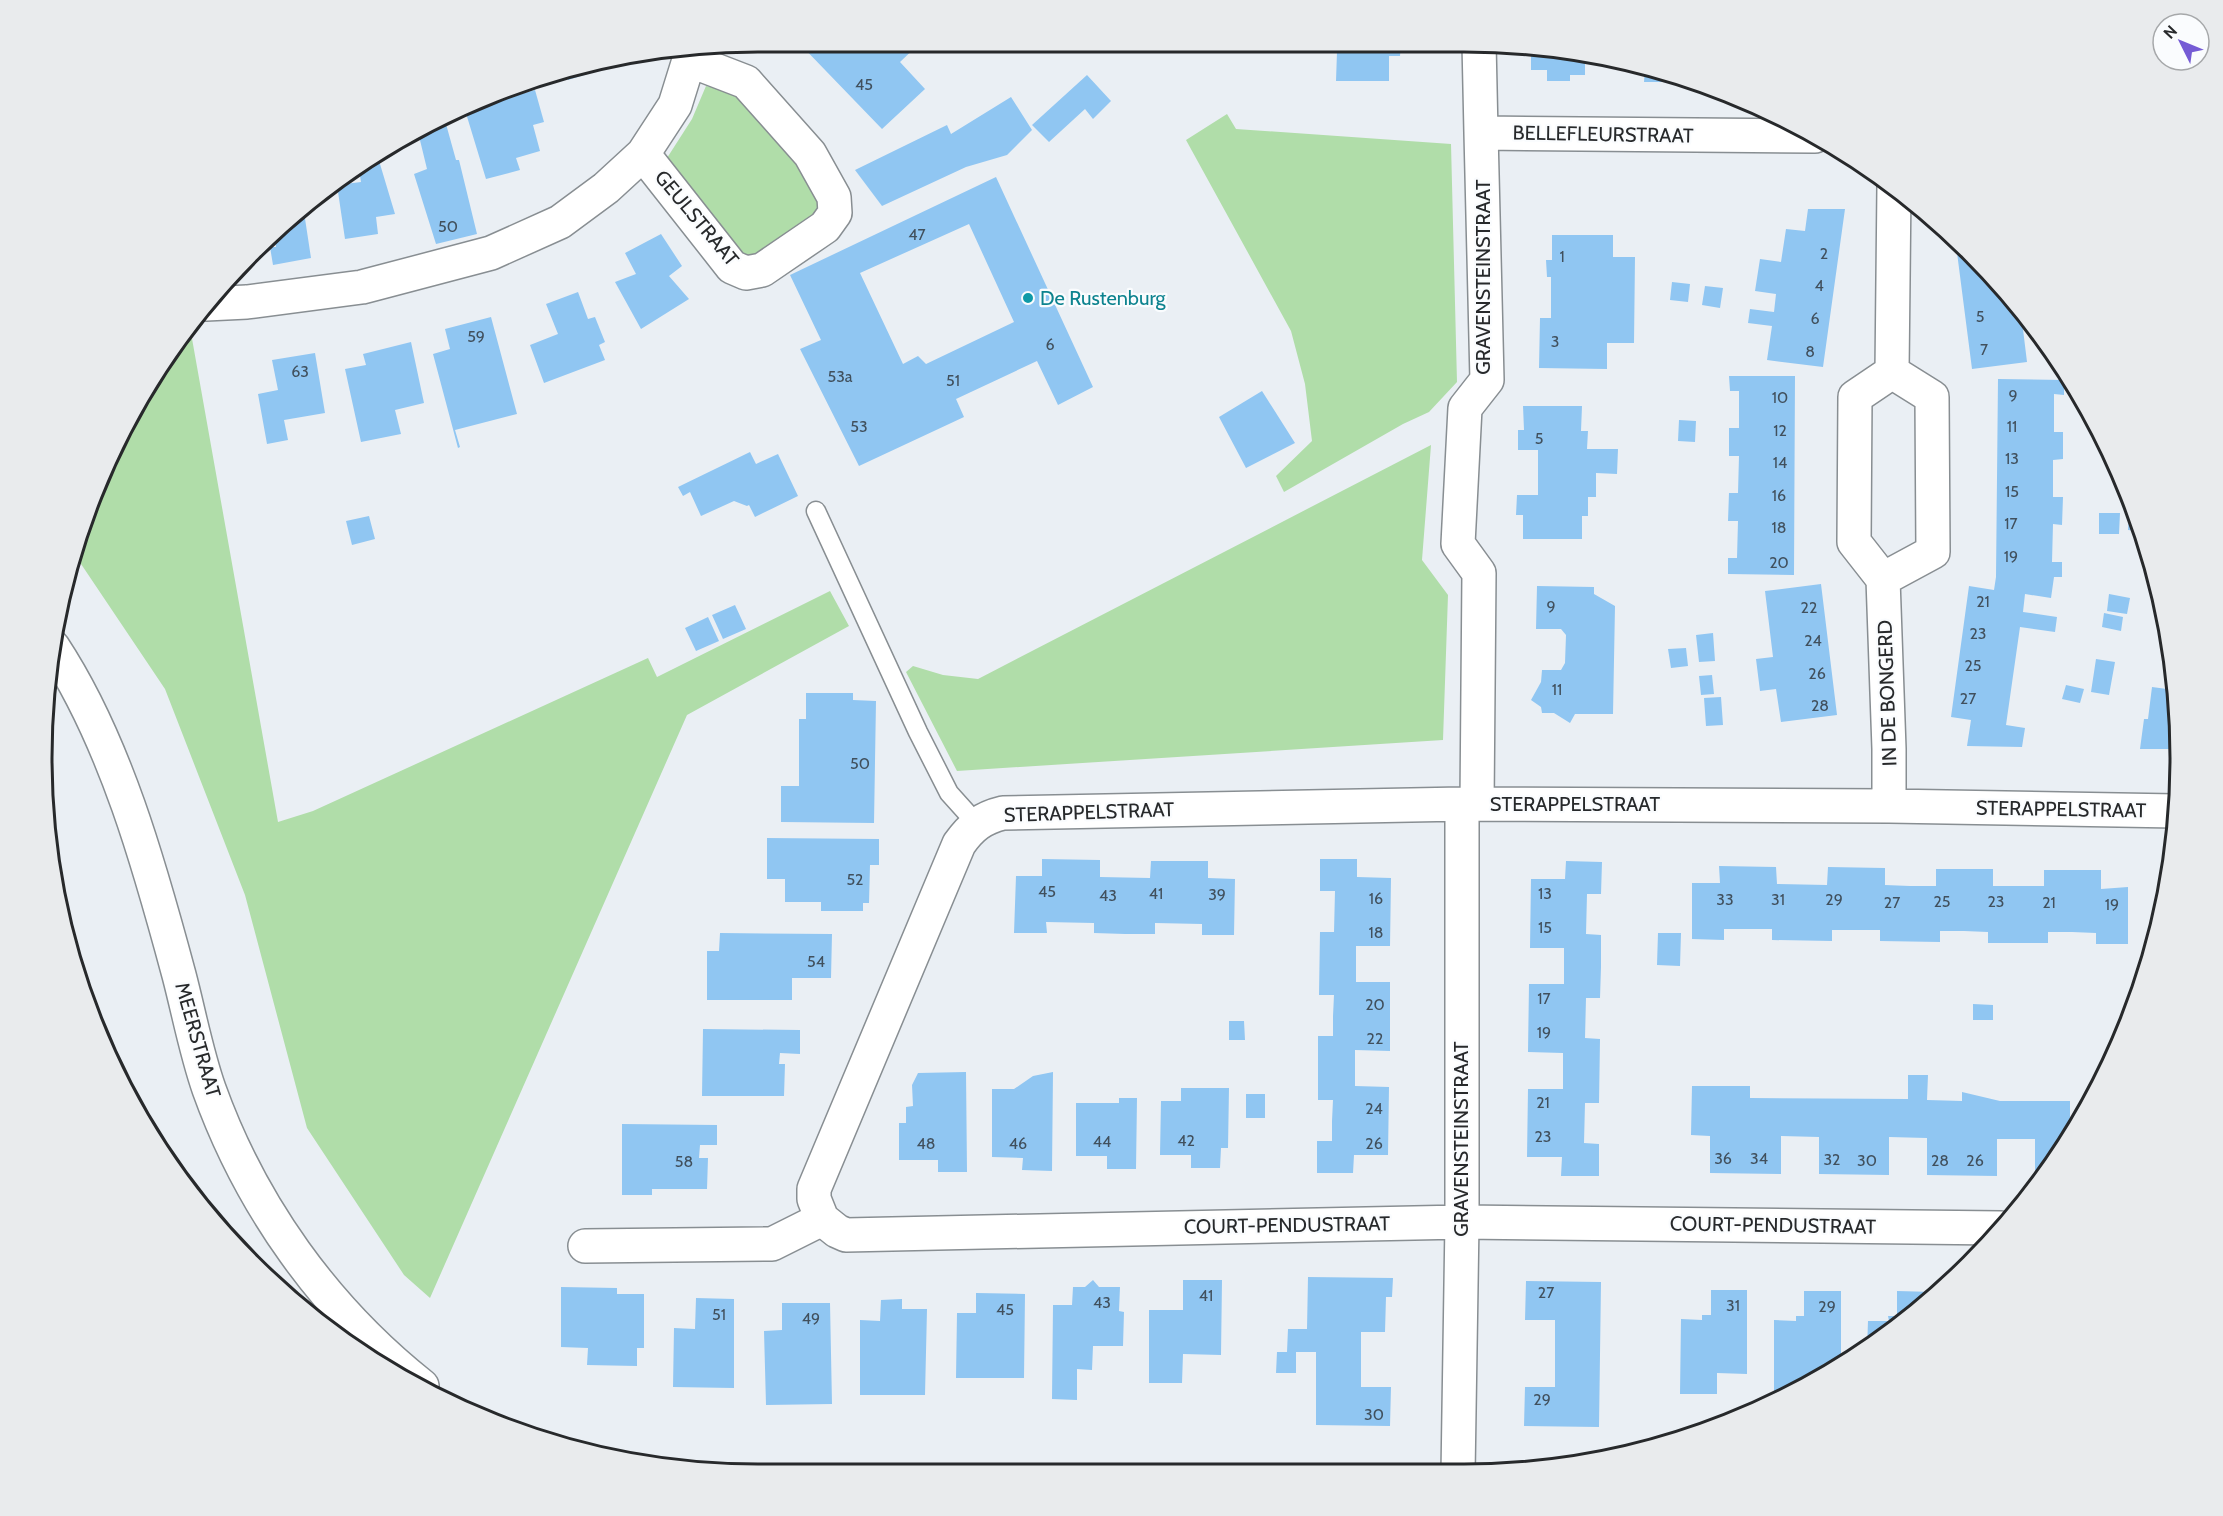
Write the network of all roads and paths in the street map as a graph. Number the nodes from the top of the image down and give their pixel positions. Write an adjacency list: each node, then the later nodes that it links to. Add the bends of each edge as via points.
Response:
1 (1479, 53): 4 (street)
2 (688, 56): 6 (street, GEULSTRAAT, via 675,105)
3 (689, 56): 6 (street, GEULSTRAAT, via 746,82 810,154 834,197 835,213 825,227 762,270 746,273 732,267)
4 (1481, 133): 5 (street, BELLEFLEURSTRAAT); 13 (street, GRAVENSTEINSTRAAT, via 1487,380 1465,408 1458,544 1479,573)
5 (1797, 136)
6 (643, 154): 8 (street, GEULSTRAAT, via 560,222 491,253 362,287)
7 (1894, 198): 9 (street)
8 (219, 303)
9 (1892, 372): 11 (street, via 1854,398 1854,542); 11 (street, via 1932,397 1933,552)
10 (816, 511): 16 (lane, STERAPPELSTRAAT, via 949,793)
11 (1883, 579): 14 (street, IN DE BONGERD)
12 (60, 659): 21 (street, MEERSTRAAT, via 92,716 126,799 157,894 209,1088 245,1173 264,1209 310,1276 356,1329)
13 (1470, 804): 14 (street, STERAPPELSTRAAT); 16 (street, STERAPPELSTRAAT, via 1003,813); 18 (street, GRAVENSTEINSTRAAT)
14 (1889, 806): 15 (street, STERAPPELSTRAAT)
15 (2168, 811)
16 (976, 823): 17 (street, STERAPPELSTRAAT, via 959,844 814,1189)
17 (822, 1219): 18 (street, COURT-PENDUSTRAAT, via 846,1235); 20 (street, via 772,1244)
18 (1462, 1222): 19 (street, COURT-PENDUSTRAAT); 22 (street, GRAVENSTEINSTRAAT)
19 (1991, 1228)
20 (585, 1246)
21 (396, 1363)
22 (1458, 1464)

